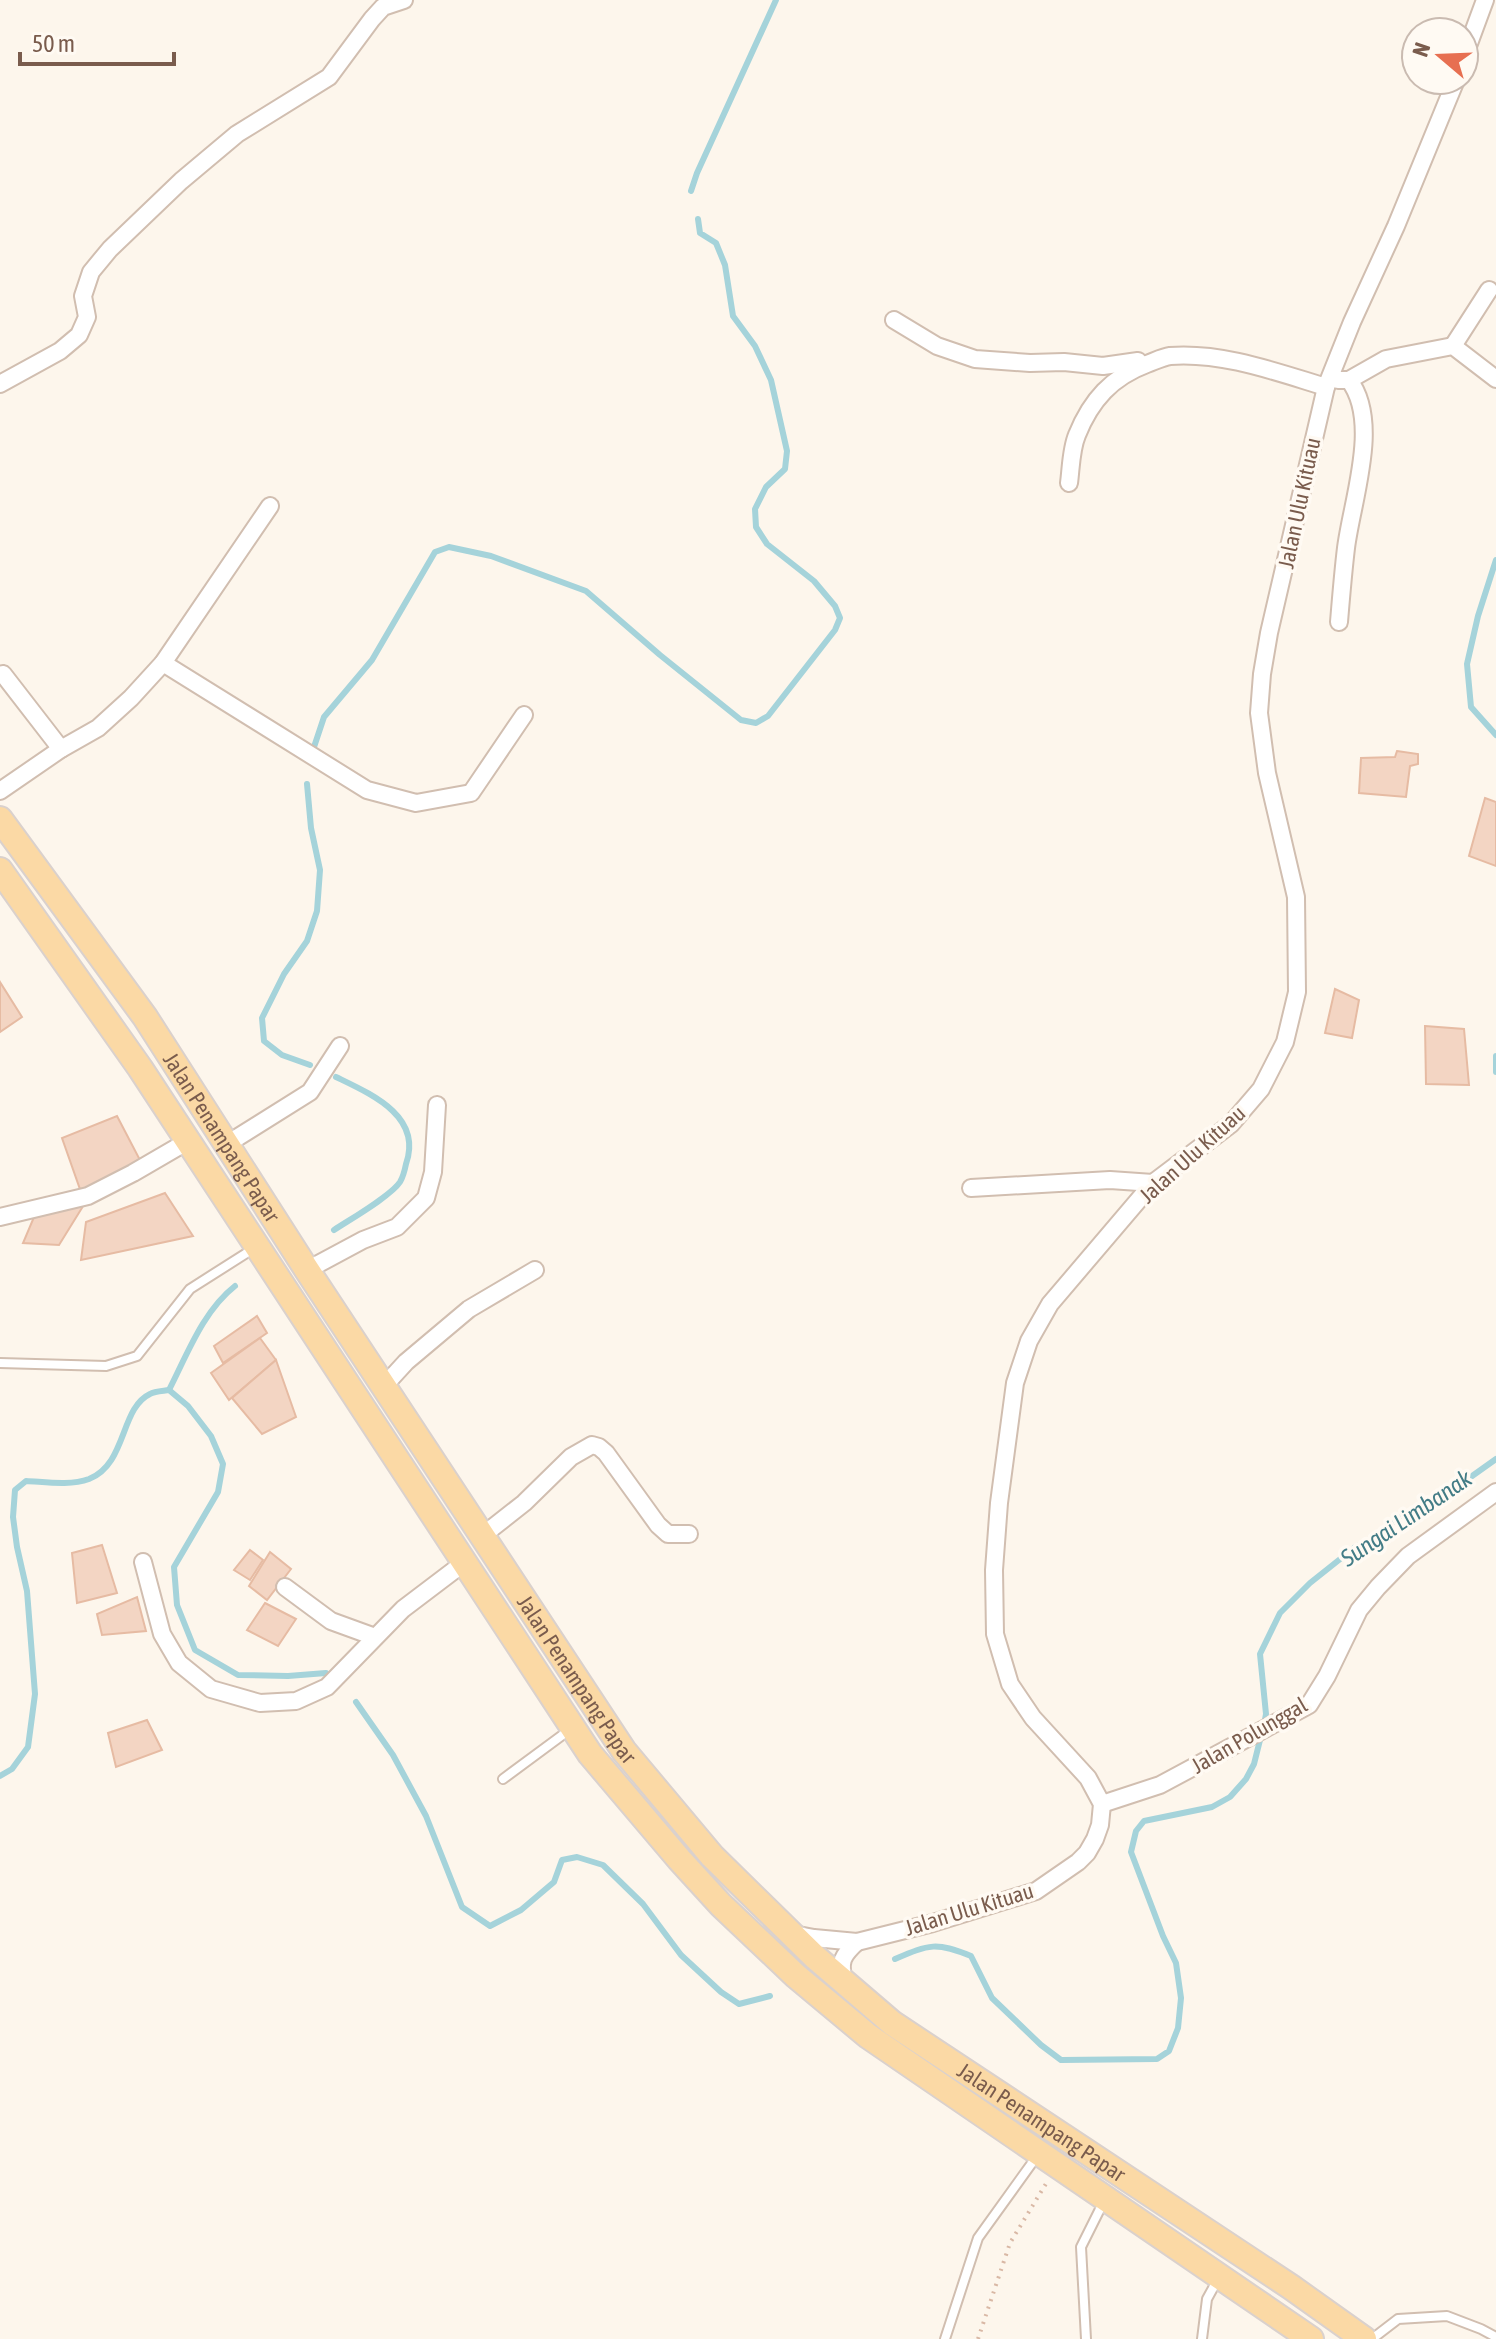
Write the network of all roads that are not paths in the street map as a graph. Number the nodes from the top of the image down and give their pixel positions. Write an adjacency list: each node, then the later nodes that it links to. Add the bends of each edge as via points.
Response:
1 (404, 0): 9 (street, via 383,7 329,77 237,134 181,181 91,272 83,296 87,317 79,335)
2 (1449, 96): 10 (street, Jalan Ulu Kituau)
3 (1489, 290): 5 (street)
4 (894, 320): 6 (street, via 937,346 975,359 1103,366)
5 (1453, 346): 7 (street); 8 (street, via 1386,359)
6 (1168, 356): 10 (street, via 1215,358); 11 (street, via 1127,371 1106,387 1076,437)
7 (1496, 379)
8 (1349, 380): 10 (street); 13 (street, via 1358,393 1364,427)
9 (0, 384)
10 (1327, 384): 26 (street, Jalan Ulu Kituau, via 1269,633 1259,713 1296,897 1297,992 1285,1042 1261,1089 1231,1124)
11 (1069, 483)
12 (270, 506): 14 (street)
13 (1339, 622)
14 (163, 663): 16 (street, via 367,790 416,803 471,793); 17 (street, via 98,728)
15 (3, 674): 17 (street)
16 (524, 715)
17 (61, 749): 18 (street)
18 (0, 791)
19 (0, 819): 24 (main road, Jalan Penampang Papar, via 145,1017)
20 (0, 870): 23 (main road, Jalan Penampang Papar)
21 (340, 1046): 24 (street, via 310,1092)
22 (437, 1105): 31 (street, via 426,1198 397,1227)
23 (188, 1141): 28 (main road, Jalan Penampang Papar); 29 (street, via 88,1196)
24 (227, 1144): 25 (main road, Jalan Penampang Papar)
25 (244, 1170): 28 (main road, via 249,1207); 31 (main road, Jalan Penampang Papar)
26 (1153, 1183): 27 (street, via 1110,1180); 44 (street, Jalan Ulu Kituau, via 1050,1304 1029,1341 1015,1383 999,1503 995,1634 1010,1684 1033,1718 1088,1778)
27 (971, 1188)
28 (236, 1216): 30 (main road, Jalan Penampang Papar)
29 (0, 1217)
30 (257, 1247): 33 (lane, via 190,1289 137,1356 106,1366); 39 (main road, Jalan Penampang Papar)
31 (307, 1270): 34 (main road, Jalan Penampang Papar)
32 (535, 1270): 34 (street, via 469,1309)
33 (0, 1363)
34 (384, 1386): 37 (main road, Jalan Penampang Papar)
35 (1496, 1492): 44 (street, Jalan Polunggal, via 1408,1556 1378,1587 1359,1610 1309,1705 1160,1785)
36 (689, 1534): 37 (street, via 668,1534 658,1525 606,1453 592,1445 571,1457)
37 (482, 1536): 45 (main road, Jalan Penampang Papar, via 624,1751 712,1856)
38 (143, 1562): 41 (street, via 162,1634 179,1663 211,1689 260,1703 296,1701 327,1687)
39 (465, 1562): 41 (street); 42 (main road, Jalan Penampang Papar)
40 (285, 1587): 41 (street, via 331,1621)
41 (375, 1637)
42 (573, 1728): 43 (lane); 48 (main road, Jalan Penampang Papar, via 679,1859 796,1976 868,2036)
43 (503, 1779)
44 (1102, 1804): 46 (street, Jalan Ulu Kituau, via 1100,1825 1087,1853 1036,1891)
45 (790, 1933): 46 (street, Jalan Ulu Kituau); 47 (main road, Jalan Penampang Papar)
46 (857, 1942): 47 (street, via 841,1962)
47 (845, 1983): 56 (main road, Jalan Penampang Papar, via 892,2023)
48 (1048, 2160): 49 (main road, Jalan Penampang Papar); 52 (lane, via 978,2238)
49 (1105, 2199): 50 (main road, Jalan Penampang Papar); 53 (lane, via 1081,2247)
50 (1220, 2275): 54 (lane, via 1207,2299); 55 (main road, Jalan Penampang Papar)
51 (1496, 2337): 57 (lane, via 1447,2316 1398,2319)
52 (945, 2339)
53 (1086, 2339)
54 (1202, 2339)
55 (1311, 2339)
56 (1364, 2339)
57 (1372, 2339)

